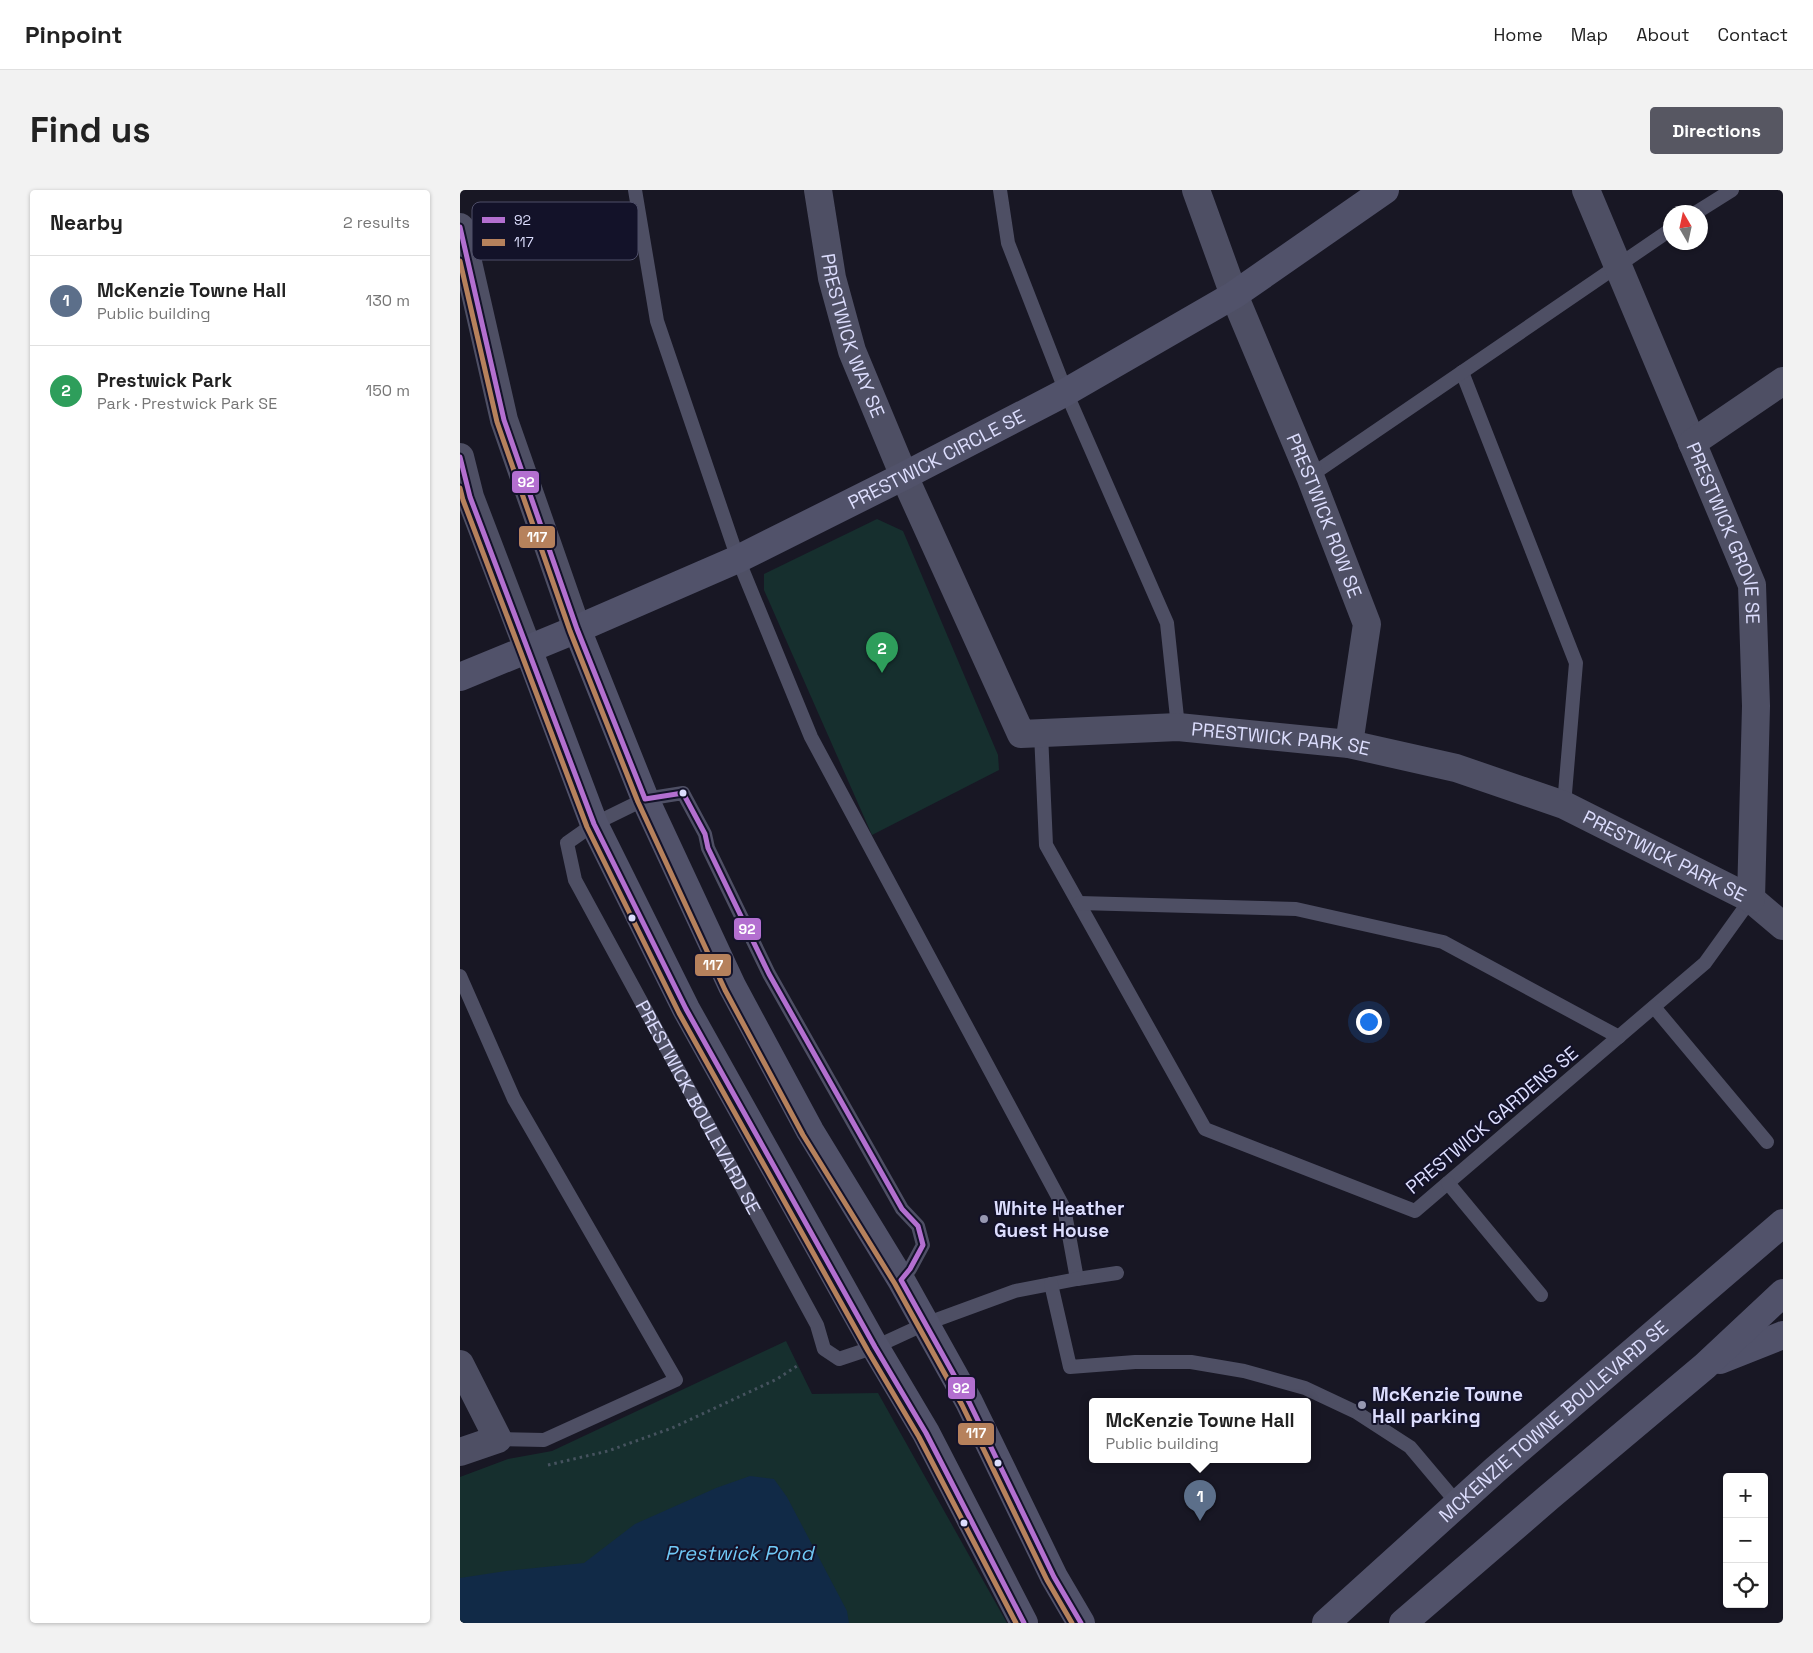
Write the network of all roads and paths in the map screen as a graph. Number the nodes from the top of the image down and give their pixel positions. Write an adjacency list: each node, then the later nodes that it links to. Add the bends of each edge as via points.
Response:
1 (818, 190): 18 (street, PRESTWICK WAY SE, via 832,278 852,351)
2 (1000, 190): 15 (lane, via 1008,243)
3 (1196, 190): 12 (street, PRESTWICK ROW SE)
4 (1385, 190): 12 (street, PRESTWICK CIRCLE SE)
5 (1586, 190): 11 (street, PRESTWICK GROVE SE)
6 (1732, 190): 7 (lane)
7 (1708, 206)
8 (638, 208): 20 (lane, via 657,321)
9 (460, 227): 21 (street, via 504,420)
10 (1663, 235): 11 (lane)
11 (1616, 266): 13 (lane); 16 (street, PRESTWICK GROVE SE)
12 (1234, 295): 15 (street, PRESTWICK CIRCLE SE); 19 (street, PRESTWICK ROW SE)
13 (1462, 372): 19 (lane); 28 (lane, via 1576,663)
14 (1783, 381): 16 (street)
15 (1066, 392): 18 (street, PRESTWICK CIRCLE SE); 24 (lane, via 1167,624)
16 (1692, 443): 30 (street, PRESTWICK GROVE SE, via 1752,585 1756,706)
17 (460, 457): 22 (street, PRESTWICK BOULEVARD SE, via 470,497)
18 (904, 476): 20 (street, PRESTWICK CIRCLE SE); 25 (street, PRESTWICK PARK SE, via 1021,734)
19 (1310, 476): 26 (street, PRESTWICK ROW SE, via 1367,624)
20 (738, 559): 21 (street, PRESTWICK CIRCLE SE); 40 (lane, via 811,736 1064,1208)
21 (577, 629): 22 (street, PRESTWICK CIRCLE SE); 27 (street)
22 (528, 649): 23 (street, PRESTWICK CIRCLE SE); 29 (street, PRESTWICK BOULEVARD SE)
23 (460, 677)
24 (1178, 727): 25 (street, PRESTWICK PARK SE); 26 (street, PRESTWICK PARK SE)
25 (1041, 733): 31 (lane, PRESTWICK GARDENS SE, via 1046,845)
26 (1349, 744): 28 (street, PRESTWICK PARK SE, via 1456,768)
27 (644, 799): 29 (lane, PRESTWICK BOULEVARD SE); 41 (street, via 736,994 810,1131); 41 (lane, PRESTWICK BOULEVARD SE, via 683,793 769,974 902,1209 918,1226 923,1245)
28 (1564, 806): 30 (street, PRESTWICK PARK SE)
29 (594, 824): 47 (street, PRESTWICK BOULEVARD SE, via 686,1009); 47 (lane, PRESTWICK BOULEVARD SE, via 567,843 575,880 817,1325 824,1348 839,1359)
30 (1751, 899): 32 (street, PRESTWICK PARK SE); 34 (lane, PRESTWICK GARDENS SE, via 1705,963)
31 (1079, 903): 35 (lane, via 1296,909 1443,942); 37 (lane, PRESTWICK GARDENS SE, via 1205,1129 1415,1211)
32 (1783, 926)
33 (460, 976): 51 (lane, via 514,1099 676,1380 544,1440)
34 (1654, 1007): 35 (lane, PRESTWICK GARDENS SE); 36 (lane)
35 (1619, 1037): 37 (lane, PRESTWICK GARDENS SE)
36 (1767, 1142)
37 (1448, 1183): 44 (lane)
38 (1781, 1228): 54 (street, MCKENZIE TOWNE BOULEVARD SE)
39 (1117, 1274): 40 (lane)
40 (1077, 1279): 42 (lane)
41 (901, 1280): 45 (street)
42 (1051, 1284): 45 (lane, via 1015,1292); 54 (lane, via 1070,1367 1191,1362 1244,1371 1305,1388 1356,1412 1410,1446)
43 (1783, 1293): 50 (street)
44 (1541, 1295)
45 (925, 1324): 47 (lane); 56 (street, via 969,1402 1054,1577)
46 (1783, 1335): 50 (street)
47 (875, 1347): 55 (street, PRESTWICK BOULEVARD SE, via 926,1433)
48 (460, 1364): 51 (street)
49 (797, 1366): 53 (path, via 777,1379 672,1428 608,1451)
50 (1705, 1366): 58 (street)
51 (498, 1439): 52 (street)
52 (460, 1452)
53 (548, 1465)
54 (1458, 1504): 57 (street, MCKENZIE TOWNE BOULEVARD SE)
55 (1024, 1623)
56 (1081, 1623)
57 (1326, 1623)
58 (1403, 1623)

